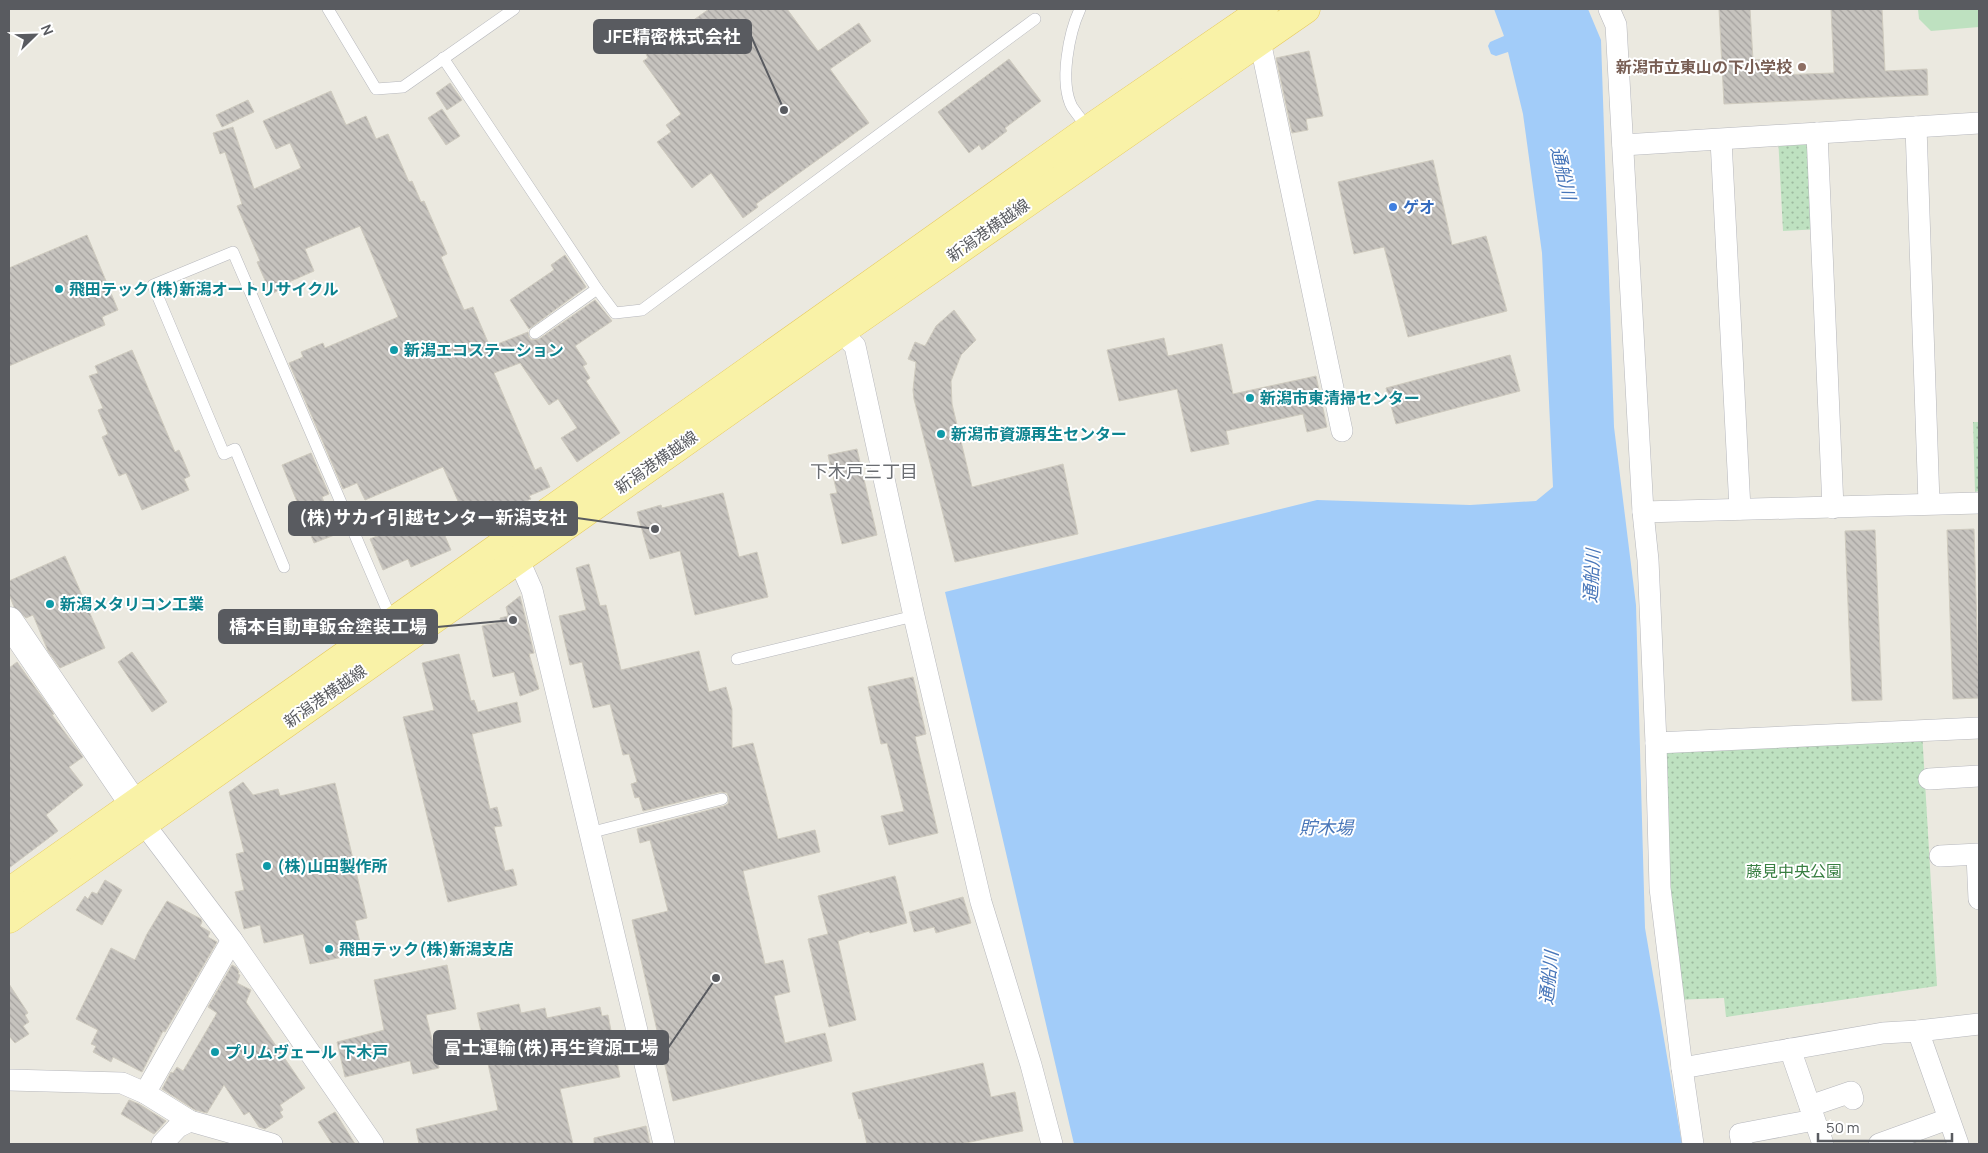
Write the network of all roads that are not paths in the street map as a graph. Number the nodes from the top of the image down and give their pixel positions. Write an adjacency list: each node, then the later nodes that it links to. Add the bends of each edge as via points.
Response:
1 (328, 9): 9 (lane, via 376,89 403,87)
2 (514, 9): 9 (lane)
3 (1080, 9): 12 (lane, via 1069,43 1066,87 1072,106)
4 (1264, 9): 12 (main road, 新潟港横越線)
5 (1306, 9): 8 (main road, 新潟港横越線)
6 (1608, 9): 15 (street, via 1616,25)
7 (1035, 19): 16 (lane, via 642,310 615,313)
8 (1260, 41): 17 (main road, 新潟港横越線); 19 (street)
9 (443, 58): 16 (lane)
10 (1979, 123): 11 (street)
11 (1916, 127): 13 (street); 21 (street)
12 (1089, 129): 17 (main road, 新潟港横越線)
13 (1817, 133): 14 (street); 22 (street)
14 (1721, 140): 15 (street); 23 (street)
15 (1623, 145): 24 (street)
16 (597, 289): 18 (lane)
17 (832, 325): 25 (main road, 新潟港横越線); 27 (street, via 855,346)
18 (535, 333)
19 (1342, 431)
20 (1979, 503): 21 (street)
21 (1929, 504): 22 (street)
22 (1833, 508): 23 (street)
23 (1740, 510): 24 (street)
24 (1643, 512): 32 (street)
25 (514, 549): 28 (main road, 新潟港横越線); 36 (main road, 新潟港横越線); 37 (street, via 532,590)
26 (284, 567): 28 (lane, via 234,449 224,454 153,285 233,252)
27 (914, 616): 30 (lane); 58 (street, via 982,902)
28 (392, 621): 36 (main road, 新潟港横越線)
29 (9, 622): 36 (street)
30 (737, 659)
31 (1979, 728): 32 (street)
32 (1656, 743): 47 (street, via 1660,888)
33 (1979, 776): 34 (street)
34 (1929, 779)
35 (722, 798): 37 (lane)
36 (138, 814): 40 (main road, 新潟港横越線); 42 (main road, 新潟港横越線); 43 (street)
37 (589, 833): 57 (street)
38 (1978, 854): 39 (street); 41 (street)
39 (1940, 856)
40 (9, 892)
41 (1979, 899)
42 (9, 920)
43 (232, 940): 49 (street); 56 (street)
44 (1979, 1024): 45 (street)
45 (1918, 1030): 46 (street); 52 (street)
46 (1790, 1049): 47 (street); 51 (street)
47 (1682, 1068): 59 (street)
48 (9, 1080): 49 (street, via 122,1083)
49 (145, 1093): 53 (street)
50 (1853, 1099): 51 (street, via 1851,1092)
51 (1812, 1113): 60 (street, via 1740,1134); 61 (street)
52 (1948, 1119): 62 (street); 63 (street)
53 (190, 1121): 54 (street, via 178,1127); 55 (street)
54 (162, 1144)
55 (272, 1144)
56 (372, 1144)
57 (664, 1144)
58 (1052, 1144)
59 (1693, 1144)
60 (1742, 1144)
61 (1823, 1144)
62 (1880, 1144)
63 (1958, 1144)

